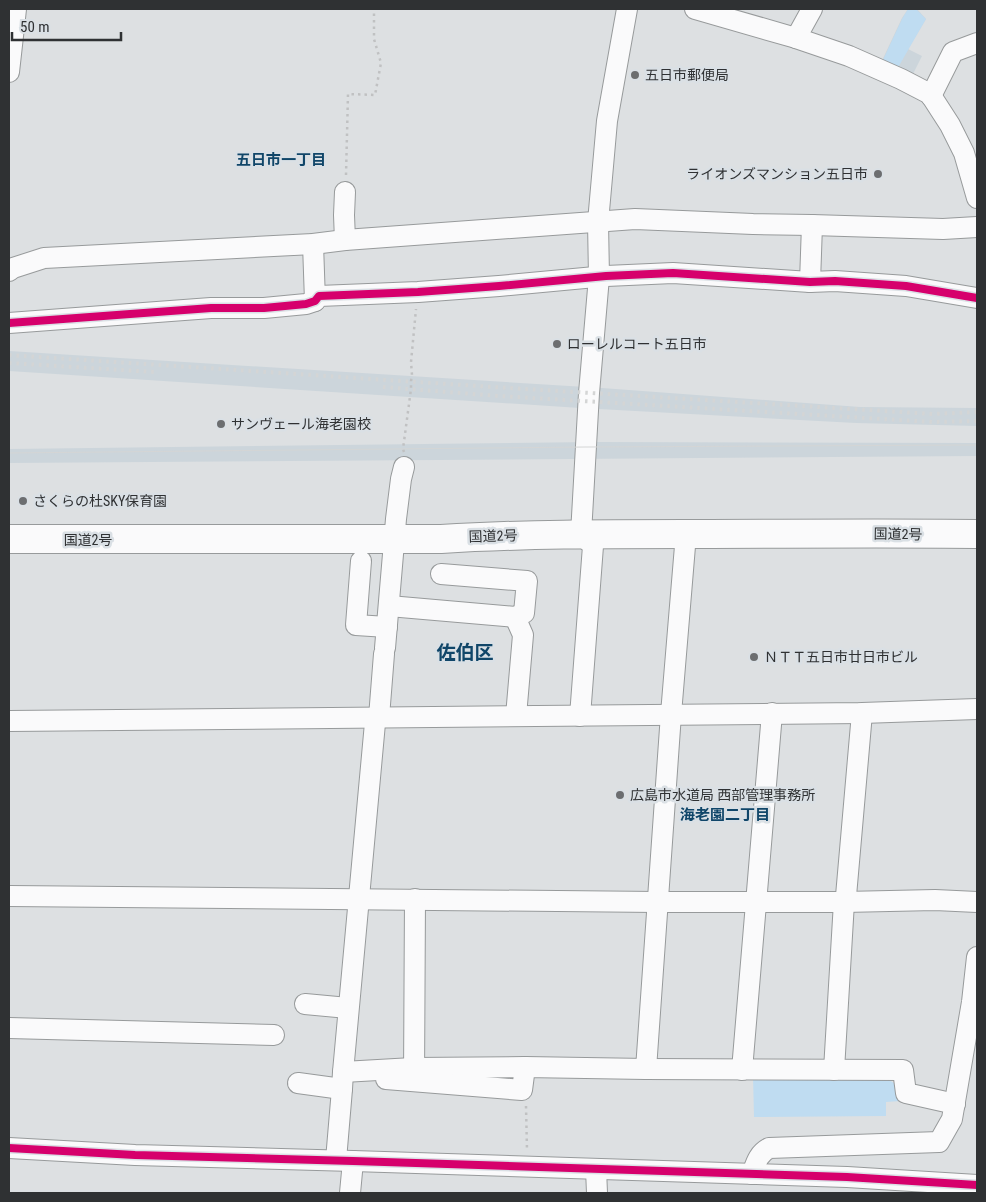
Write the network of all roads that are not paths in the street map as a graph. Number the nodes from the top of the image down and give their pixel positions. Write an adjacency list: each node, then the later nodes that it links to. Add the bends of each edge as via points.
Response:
1 (16, 9): 7 (street)
2 (627, 9): 11 (street, via 607,121)
3 (695, 9): 5 (street)
4 (812, 9): 5 (street)
5 (796, 38): 8 (street, via 849,56)
6 (977, 43): 8 (street, via 953,52)
7 (9, 72)
8 (931, 96): 10 (street, via 964,153)
9 (346, 192): 14 (street)
10 (977, 198)
11 (598, 222): 12 (street, via 635,219); 14 (street); 17 (street)
12 (812, 225): 13 (street); 18 (street)
13 (977, 227)
14 (345, 240): 15 (street)
15 (313, 244): 16 (street, via 44,258); 20 (street)
16 (9, 271)
17 (598, 277): 18 (street, via 673,273); 20 (street, via 418,292 319,296); 23 (street)
18 (810, 282): 19 (street, via 906,286)
19 (977, 298)
20 (314, 301): 21 (street, via 264,308 211,308)
21 (9, 323)
22 (404, 467): 27 (street)
23 (581, 534): 24 (highway, 国道2号); 27 (highway, 国道2号); 38 (street, via 593,546)
24 (686, 534): 25 (highway, 国道2号); 36 (street)
25 (977, 534)
26 (9, 539): 27 (highway, 国道2号)
27 (395, 539): 30 (street)
28 (361, 561): 32 (street, via 356,625)
29 (441, 574): 31 (street, via 527,581 524,613)
30 (389, 606): 31 (street); 32 (street)
31 (515, 617): 37 (street, via 523,635)
32 (387, 627): 39 (street)
33 (977, 709): 34 (street)
34 (862, 712): 35 (street); 46 (street)
35 (772, 713): 36 (street); 44 (street)
36 (671, 714): 38 (street); 45 (street)
37 (516, 716): 38 (street); 39 (street)
38 (580, 716)
39 (379, 718): 40 (street); 42 (street, via 375,723)
40 (9, 721)
41 (9, 896): 42 (street)
42 (358, 899): 43 (street); 50 (street)
43 (415, 899): 45 (street); 56 (street)
44 (757, 901): 45 (street); 46 (street); 54 (street)
45 (657, 902): 53 (street)
46 (844, 902): 47 (street); 55 (street)
47 (977, 902)
48 (977, 957): 59 (street)
49 (305, 1004): 50 (street)
50 (348, 1008): 57 (street)
51 (9, 1028): 52 (street)
52 (274, 1035)
53 (646, 1069): 54 (street); 56 (street, via 525,1068)
54 (742, 1070): 55 (street)
55 (834, 1070): 59 (street, via 903,1070 906,1093)
56 (414, 1075): 57 (street)
57 (342, 1081): 58 (street); 61 (street)
58 (298, 1083)
59 (954, 1104): 63 (street, via 952,1119 939,1142 769,1148 758,1157)
60 (9, 1148): 61 (street)
61 (344, 1160): 62 (street); 66 (street)
62 (596, 1169): 63 (street); 67 (street)
63 (752, 1174): 65 (street, via 847,1177)
64 (977, 1185): 65 (street)
65 (945, 1188)
66 (350, 1193)
67 (597, 1193)

